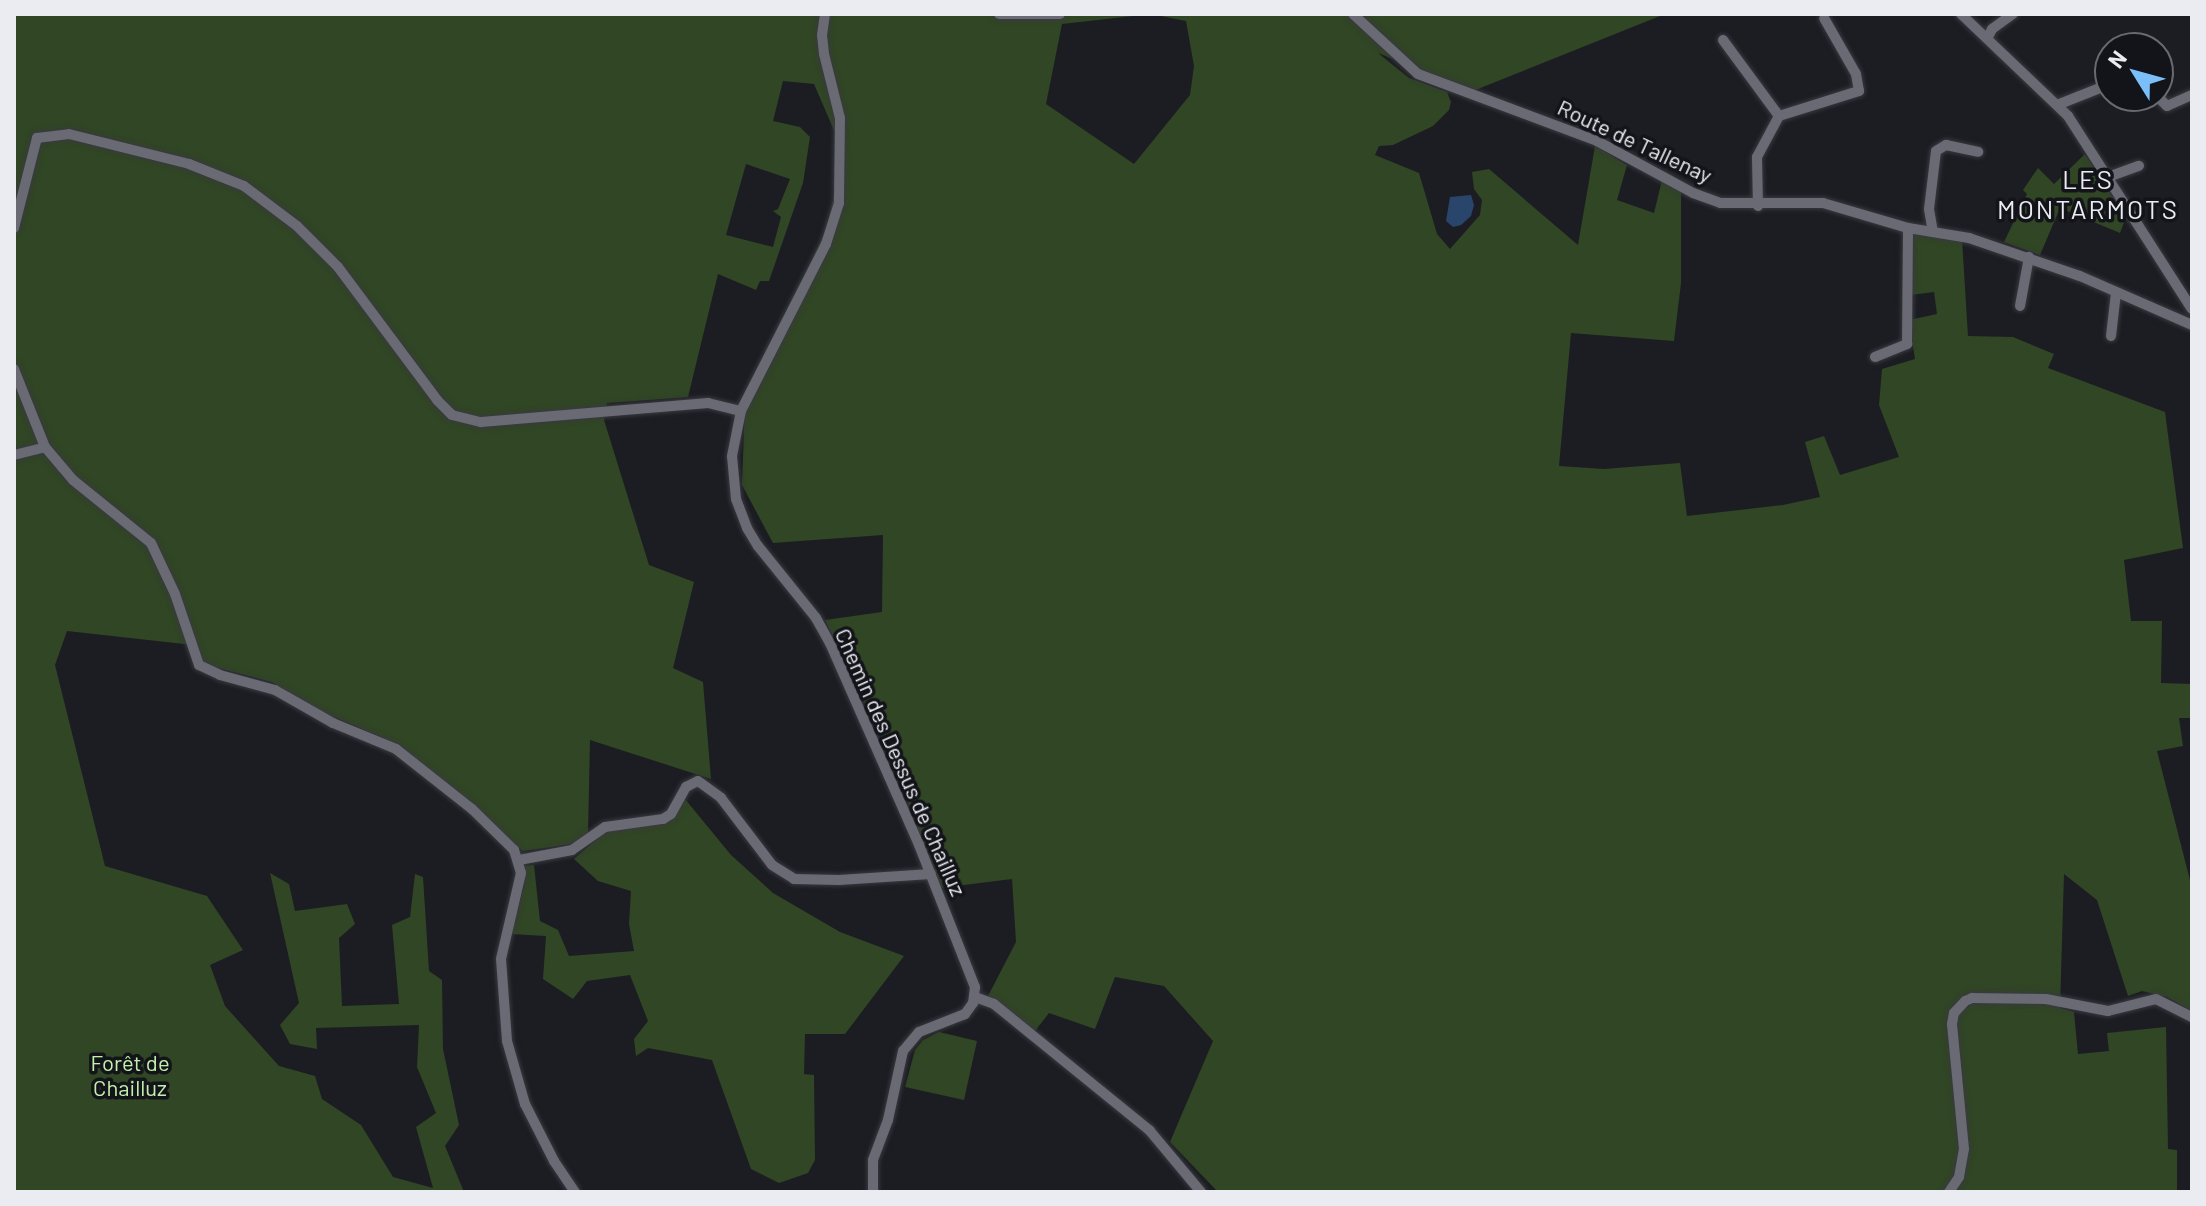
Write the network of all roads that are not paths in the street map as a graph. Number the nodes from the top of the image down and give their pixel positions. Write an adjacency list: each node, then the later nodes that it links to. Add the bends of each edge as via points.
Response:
1 (825, 14): 28 (street, Chemin des Dessus de Chailluz, via 824,54 840,118 839,203 826,244)
2 (999, 14): 3 (street)
3 (1060, 14)
4 (1353, 14): 16 (street, Route de Tallenay, via 1418,74 1597,141 1693,193 1731,206)
5 (1961, 14): 8 (street)
6 (2013, 14): 8 (street)
7 (1824, 18): 12 (street, via 1856,74 1859,91)
8 (1988, 37): 11 (street)
9 (1723, 40): 12 (street)
10 (2094, 90): 11 (street)
11 (2057, 105): 15 (street)
12 (1779, 116): 16 (street, via 1757,157)
13 (1978, 152): 19 (street, via 1946,145 1936,151 1929,209)
14 (2139, 166): 15 (street)
15 (2108, 177): 23 (street)
16 (1758, 206): 18 (street, Route de Tallenay, via 1823,203)
17 (14, 228): 28 (street, via 37,138 69,134 189,164 244,186 297,226 338,267 452,415 481,422 708,403)
18 (1908, 228): 19 (street, Route de Tallenay); 26 (street, via 1907,344)
19 (1933, 232): 20 (street, Route de Tallenay)
20 (2029, 257): 21 (street, Route de Tallenay); 22 (street)
21 (2116, 293): 24 (street, Route de Tallenay); 25 (street)
22 (2020, 306)
23 (2192, 309)
24 (2192, 325)
25 (2111, 336)
26 (1875, 357)
27 (14, 369): 29 (street)
28 (741, 411): 32 (street, Chemin des Dessus de Chailluz, via 732,456 738,507 758,546 830,643)
29 (45, 447): 30 (street); 31 (street, via 73,480 151,543 199,665 275,690 333,723 396,749 500,833)
30 (14, 455)
31 (519, 860): 32 (street, via 572,850 605,827 663,819 686,787 698,781 721,798 772,865 794,879); 35 (street, via 521,873 501,959 507,1041 525,1104)
32 (931, 874): 33 (street, Chemin des Dessus de Chailluz)
33 (975, 997): 36 (street, via 965,1014 922,1031 907,1043 873,1160); 37 (street, via 994,1004 1150,1131)
34 (2192, 1017): 38 (street, via 2156,999 2108,1011 2055,1001 1972,998 1954,1013 1952,1041 1964,1149 1959,1177)
35 (575, 1192)
36 (873, 1192)
37 (1201, 1192)
38 (1949, 1192)

